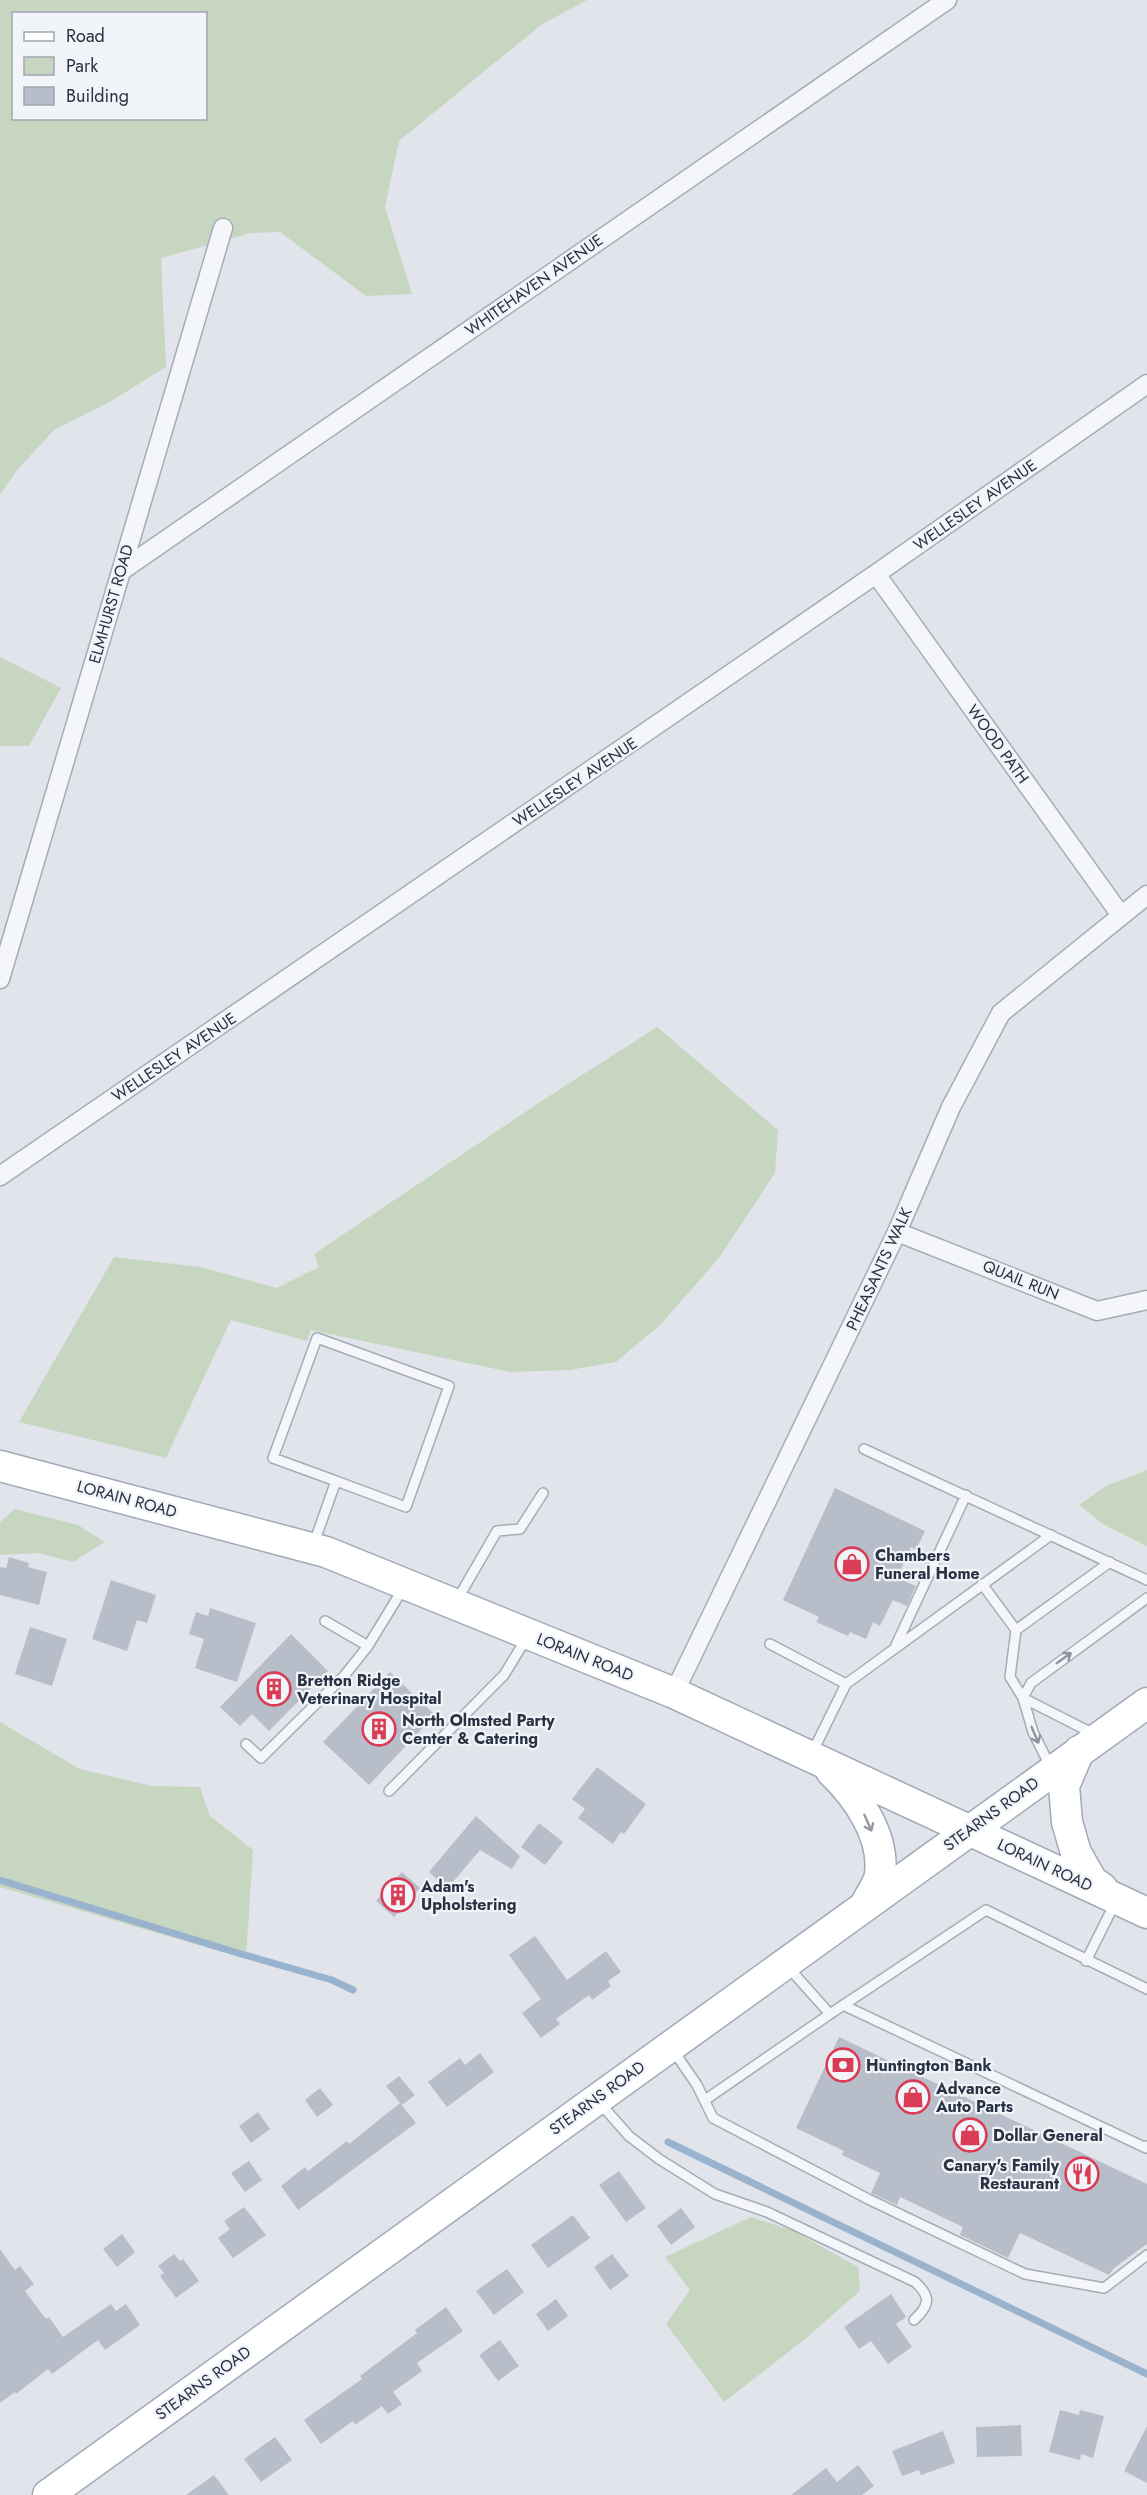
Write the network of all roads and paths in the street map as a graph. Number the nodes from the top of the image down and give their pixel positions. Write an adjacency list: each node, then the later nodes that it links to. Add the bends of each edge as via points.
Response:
1 (947, 0): 4 (street, WHITEHAVEN AVENUE)
2 (223, 228): 4 (street, ELMHURST ROAD)
3 (1147, 384): 5 (street, WELLESLEY AVENUE)
4 (121, 571): 8 (street, ELMHURST ROAD)
5 (876, 574): 7 (street, WOOD PATH); 9 (street, WELLESLEY AVENUE)
6 (1147, 895): 7 (street, PHEASANTS WALK)
7 (1120, 914): 10 (street, PHEASANTS WALK, via 1001,1013 951,1107)
8 (0, 979)
9 (0, 1176)
10 (897, 1232): 11 (street, QUAIL RUN, via 1097,1311); 32 (street, PHEASANTS WALK)
11 (1147, 1300)
12 (864, 1449): 16 (lane)
13 (0, 1466): 18 (main road, LORAIN ROAD)
14 (336, 1481): 14 (lane, via 406,1507 449,1386 317,1338 273,1458); 18 (lane)
15 (543, 1493): 24 (lane, via 520,1529 497,1531)
16 (966, 1495): 17 (lane); 30 (lane)
17 (1051, 1535): 19 (lane); 22 (lane)
18 (312, 1548): 21 (main road, LORAIN ROAD)
19 (1110, 1562): 20 (lane); 26 (lane)
20 (1147, 1580)
21 (405, 1584): 24 (main road, LORAIN ROAD); 29 (lane)
22 (982, 1584): 26 (lane); 30 (lane)
23 (1147, 1598): 33 (lane, one-way to 23, via 1031,1683)
24 (454, 1604): 27 (main road, LORAIN ROAD)
25 (325, 1621): 29 (lane)
26 (1016, 1630): 33 (lane, via 1010,1677)
27 (529, 1634): 32 (main road, LORAIN ROAD); 39 (lane, via 504,1675)
28 (770, 1644): 31 (lane)
29 (368, 1646): 35 (lane, via 344,1676 261,1758)
30 (895, 1648): 31 (lane)
31 (846, 1684): 37 (lane)
32 (674, 1693): 37 (main road, LORAIN ROAD)
33 (1023, 1698): 36 (lane); 38 (lane, one-way to 38, via 1033,1732)
34 (1147, 1702): 36 (main road, STEARNS ROAD)
35 (246, 1744)
36 (1089, 1744): 38 (main road, STEARNS ROAD); 41 (main road, via 1064,1786 1069,1829 1076,1853 1092,1881)
37 (815, 1758): 40 (main road, LORAIN ROAD); 42 (main road, one-way to 42, via 849,1788 870,1823 881,1857 880,1877)
38 (1052, 1770): 40 (main road, STEARNS ROAD)
39 (389, 1791)
40 (969, 1829): 41 (main road, LORAIN ROAD); 42 (main road, STEARNS ROAD)
41 (1117, 1898): 43 (main road, LORAIN ROAD); 44 (lane)
42 (866, 1904): 45 (main road, STEARNS ROAD)
43 (1147, 1913)
44 (1086, 1961): 46 (lane); 47 (lane, via 986,1910)
45 (784, 1963): 48 (lane); 49 (main road, STEARNS ROAD)
46 (1147, 1989)
47 (843, 2005): 48 (lane); 52 (lane)
48 (830, 2013): 51 (lane)
49 (670, 2046): 50 (main road, STEARNS ROAD); 51 (lane)
50 (597, 2099): 54 (lane, via 625,2132 715,2194 767,2212 915,2282 924,2290 927,2301); 55 (main road, STEARNS ROAD)
51 (705, 2100): 53 (lane, via 713,2118 868,2199 1026,2274 1104,2288)
52 (1147, 2146)
53 (1147, 2255)
54 (914, 2320)
55 (48, 2495)

